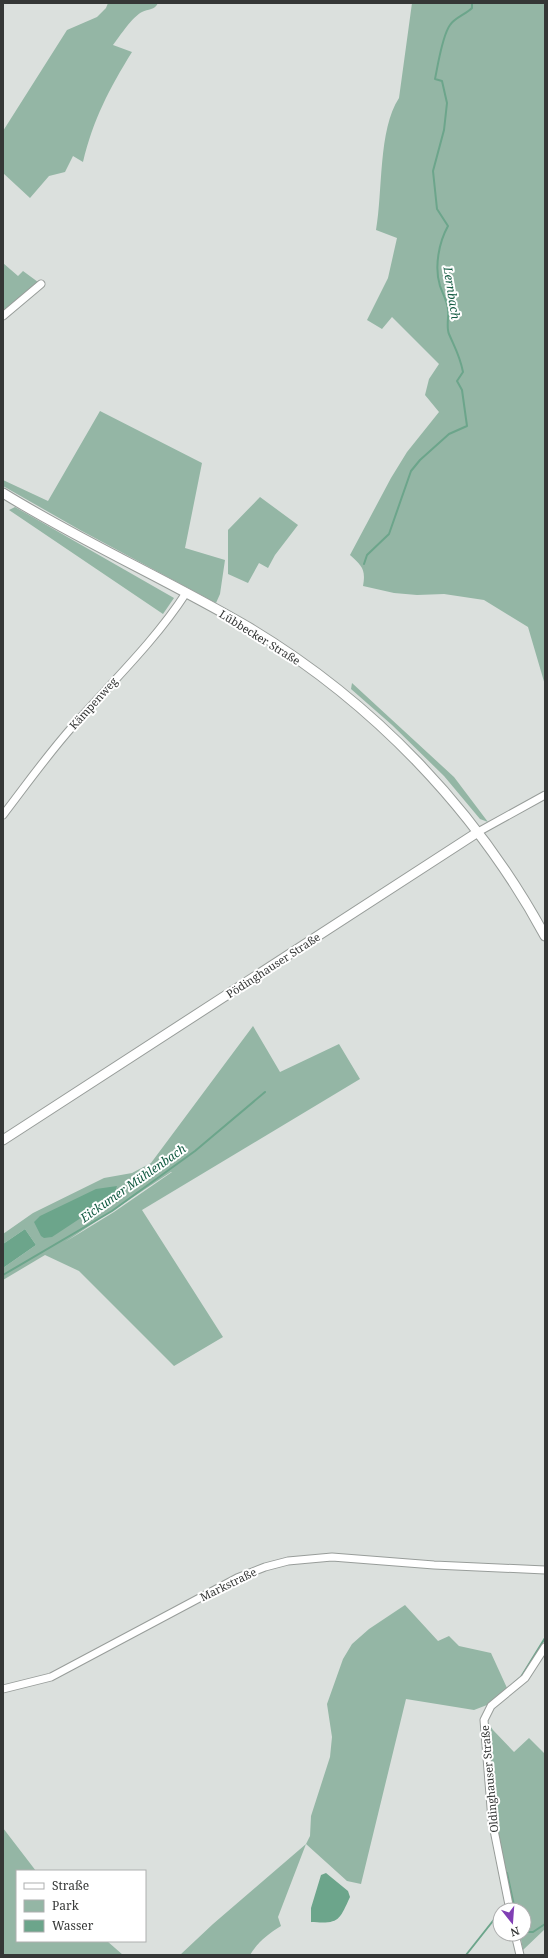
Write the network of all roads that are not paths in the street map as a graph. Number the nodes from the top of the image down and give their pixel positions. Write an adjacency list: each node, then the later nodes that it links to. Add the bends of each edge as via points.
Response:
1 (41, 284): 2 (street)
2 (3, 316)
3 (3, 493): 4 (main road, Lübbecker Straße)
4 (186, 593): 6 (street, Kämpenweg, via 150,639 50,752); 7 (main road, Lübbecker Straße, via 249,628 309,667 340,691 397,741)
5 (545, 795): 7 (street, Pödinghauser Straße)
6 (3, 815)
7 (478, 832): 8 (main road, Lübbecker Straße); 9 (main road, Pödinghauser Straße)
8 (545, 936)
9 (3, 1140)
10 (545, 1570): 12 (street, Markstraße, via 332,1557 288,1561 238,1578 51,1677)
11 (545, 1647): 13 (street, Oldinghauser Straße, via 525,1678 491,1706 484,1720 492,1820)
12 (3, 1689)
13 (508, 1902)
14 (517, 1942): 15 (street)
15 (520, 1955)

